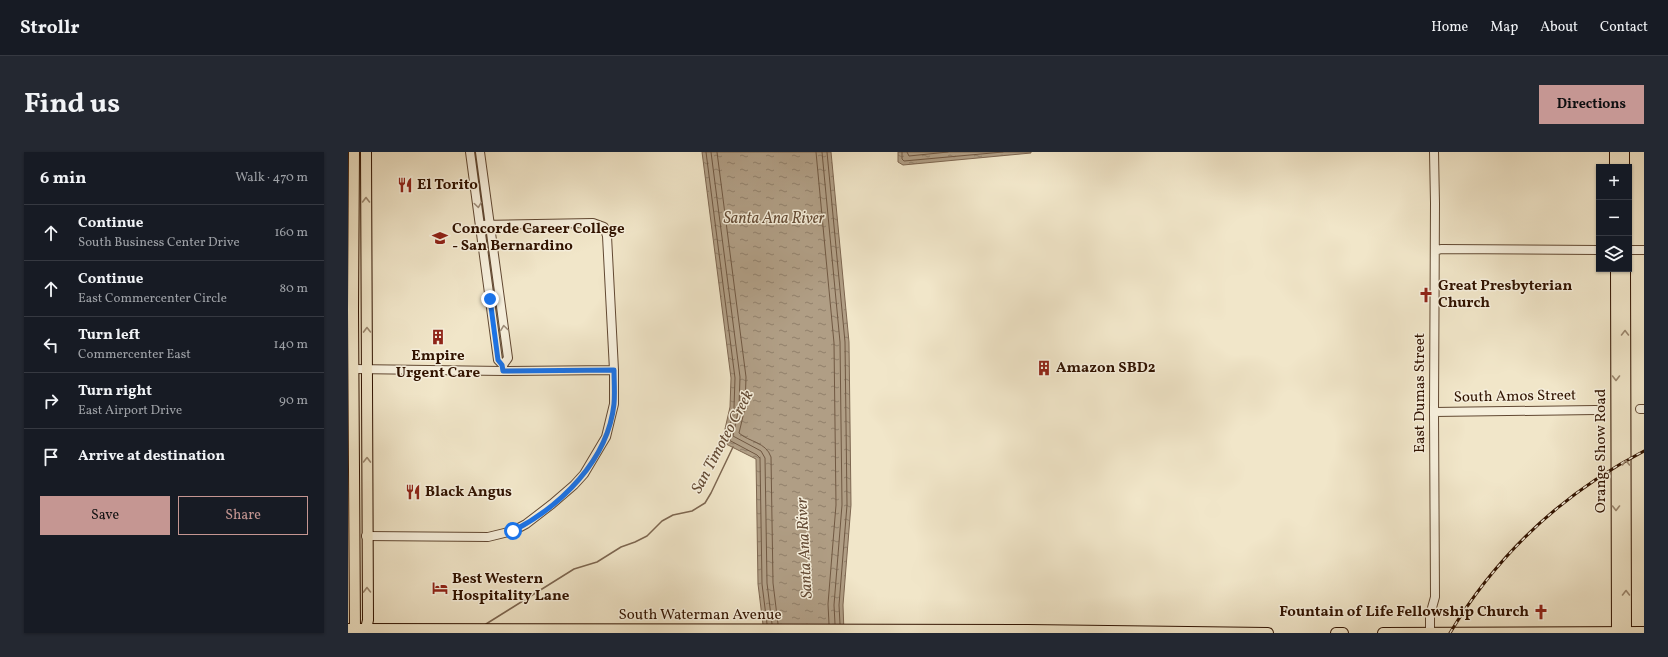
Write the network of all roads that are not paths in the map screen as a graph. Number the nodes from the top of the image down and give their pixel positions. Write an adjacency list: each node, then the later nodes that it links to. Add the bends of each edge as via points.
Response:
1 (354, 152): 10 (main road)
2 (366, 152): 22 (main road, one-way to 2)
3 (470, 152): 13 (street, one-way to 13)
4 (480, 152): 12 (street)
5 (1434, 152): 17 (street, East Dumas Street)
6 (1615, 152): 8 (main road)
7 (1624, 152): 9 (main road)
8 (1615, 164)
9 (1624, 164)
10 (351, 207): 11 (main road)
11 (351, 218): 21 (main road)
12 (490, 224): 13 (street); 20 (street, one-way to 12, via 508,358); 23 (street, via 593,223 604,227 607,236)
13 (480, 225): 20 (street, via 498,360)
14 (1596, 250): 17 (street)
15 (1632, 250): 16 (street)
16 (1644, 250)
17 (1435, 251): 25 (street, East Dumas Street)
18 (1616, 272): 31 (main road, Orange Show Road, one-way to 31)
19 (1625, 272): 31 (main road, Orange Show Road, one-way to 19)
20 (503, 368): 22 (street); 23 (street)
21 (354, 369): 22 (street); 27 (main road)
22 (368, 369): 26 (main road, one-way to 22)
23 (614, 370): 26 (street, via 614,404 606,437 584,474 574,485 527,523 513,531 488,537)
24 (1596, 410): 25 (street, South Amos Street)
25 (1434, 412): 30 (street, East Dumas Street, via 1435,597 1430,615)
26 (366, 536): 27 (main road, one-way to 26)
27 (358, 631): 28 (main road, South Waterman Avenue, via 495,629)
28 (624, 632): 29 (main road, South Waterman Avenue)
29 (1131, 632): 33 (main road, South Waterman Avenue)
30 (1430, 632): 31 (main road); 36 (main road)
31 (1621, 632): 32 (main road)
32 (1644, 632)
33 (1268, 633)
34 (1336, 633): 35 (main road)
35 (1343, 633)
36 (1383, 633)

